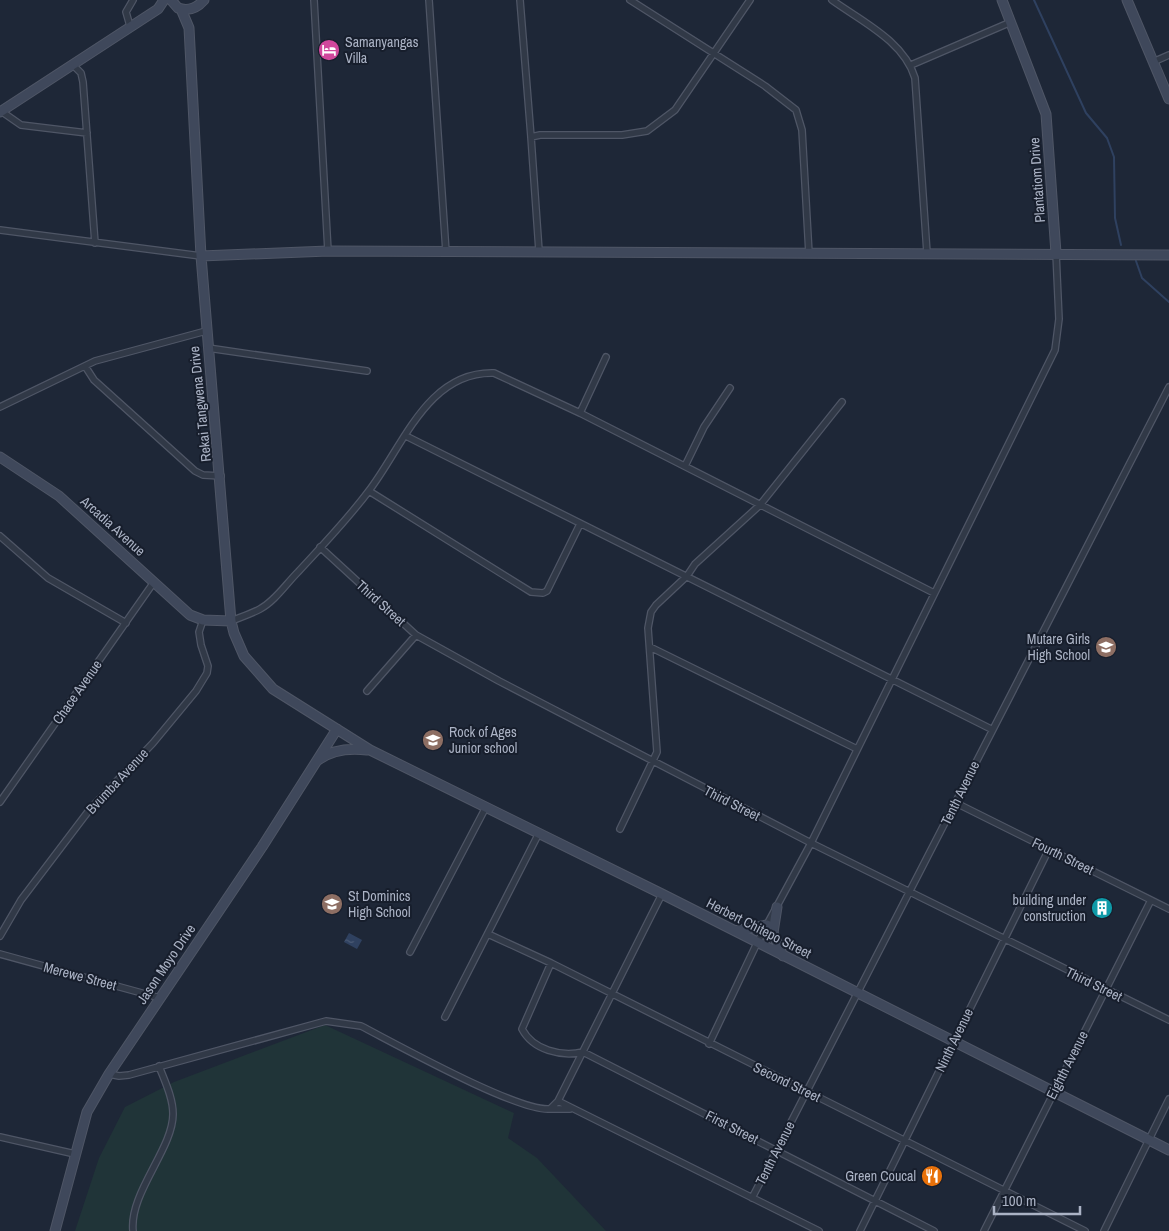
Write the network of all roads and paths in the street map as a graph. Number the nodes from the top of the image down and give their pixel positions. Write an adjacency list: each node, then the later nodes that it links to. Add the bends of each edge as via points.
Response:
1 (133, 0): 16 (street, via 126,12)
2 (164, 0): 13 (street)
3 (171, 0): 14 (street)
4 (314, 0): 29 (street)
5 (429, 0): 31 (street)
6 (520, 0): 26 (street)
7 (630, 0): 18 (street)
8 (750, 0): 18 (street)
9 (832, 0): 22 (street, via 884,37)
10 (1002, 0): 15 (street, Plantatiom Drive)
11 (1127, 0): 20 (street)
12 (201, 4): 14 (street); 17 (street)
13 (158, 9): 14 (street); 16 (street)
14 (180, 9): 17 (street)
15 (1010, 22): 22 (street); 33 (street, Plantatiom Drive, via 1046,114)
16 (130, 26): 21 (street)
17 (189, 28): 36 (street, Rekai Tangwena Drive)
18 (712, 52): 26 (street, via 675,110 647,131 622,135); 34 (street, via 796,110 802,130)
19 (1169, 55): 20 (street)
20 (1153, 62): 23 (street)
21 (72, 64): 24 (street); 25 (street, via 81,73 83,82)
22 (911, 65): 32 (street)
23 (1169, 99)
24 (0, 111): 25 (street, via 21,125)
25 (87, 133): 28 (street)
26 (530, 137): 30 (street)
27 (0, 230): 28 (street)
28 (96, 243): 36 (street)
29 (328, 251): 31 (street); 36 (street)
30 (539, 251): 31 (street); 34 (street)
31 (446, 252)
32 (927, 253): 33 (street); 34 (street)
33 (1056, 253): 35 (street); 58 (street, via 1059,319 1055,350)
34 (809, 254)
35 (1169, 254)
36 (201, 256): 37 (street, Rekai Tangwena Drive)
37 (206, 332): 38 (street, Rekai Tangwena Drive); 40 (street, via 127,351)
38 (208, 348): 41 (street); 50 (street, Rekai Tangwena Drive)
39 (606, 357): 46 (street)
40 (85, 366): 45 (street); 50 (street, via 94,380 195,471 202,475)
41 (368, 371)
42 (1169, 387): 67 (street, Tenth Avenue)
43 (730, 388): 49 (street, via 704,427)
44 (842, 402): 52 (street)
45 (0, 407)
46 (580, 413): 47 (street, via 494,372 480,372 466,375 430,400); 49 (street)
47 (406, 436): 51 (street); 53 (street)
48 (0, 457): 57 (street, Arcadia Avenue, via 59,496)
49 (685, 466): 52 (street)
50 (221, 476): 60 (street, Rekai Tangwena Drive)
51 (369, 491): 53 (street, via 538,593 547,591); 55 (street)
52 (760, 506): 56 (street, via 695,564); 58 (street)
53 (580, 524): 56 (street)
54 (0, 536): 61 (street, via 48,578)
55 (320, 547): 60 (street, via 269,602 259,610); 62 (street, Third Street)
56 (687, 576): 63 (street, via 651,612 648,628); 64 (street)
57 (154, 582): 59 (street, Arcadia Avenue, via 190,615); 61 (street, Chace Avenue)
58 (934, 593): 64 (street)
59 (203, 620): 60 (street); 87 (street, Bvumba Avenue, via 200,639 208,666 196,691 153,743 90,809 21,900)
60 (232, 620): 66 (street, Rekai Tangwena Drive, via 244,656 273,690)
61 (126, 623): 72 (street, Chace Avenue)
62 (416, 635): 65 (street); 70 (street, Third Street)
63 (650, 647): 69 (street); 70 (street, via 657,739)
64 (892, 680): 67 (street); 69 (street)
65 (367, 691)
66 (337, 729): 68 (street, Herbert Chitepo Street); 71 (street, Jason Moyo Drive)
67 (991, 729): 73 (street, Tenth Avenue)
68 (370, 750): 71 (street, via 351,748 330,753); 74 (street, Herbert Chitepo Street)
69 (857, 750): 77 (street)
70 (653, 762): 75 (street); 77 (street, Third Street)
71 (310, 770): 97 (street, Jason Moyo Drive, via 262,848)
72 (0, 802)
73 (956, 803): 78 (street, Fourth Street); 79 (street, Tenth Avenue)
74 (486, 807): 76 (street, Herbert Chitepo Street); 90 (street)
75 (620, 829)
76 (539, 833): 80 (street, Herbert Chitepo Street); 86 (street)
77 (811, 844): 79 (street, Third Street); 82 (street)
78 (1049, 849): 81 (street, Fourth Street); 88 (street, Ninth Avenue)
79 (910, 892): 88 (street, Third Street); 96 (street, Tenth Avenue)
80 (662, 894): 85 (street, Herbert Chitepo Street); 95 (street)
81 (1151, 900): 83 (street, Fourth Street); 94 (street, Eighth Avenue)
82 (777, 906): 84 (street); 92 (street, via 773,933)
83 (1169, 910)
84 (767, 925): 85 (street); 89 (street)
85 (735, 931): 89 (street, Herbert Chitepo Street)
86 (488, 934): 93 (street, Second Street); 98 (street)
87 (0, 936)
88 (1004, 940): 94 (street, Third Street); 100 (street, Ninth Avenue)
89 (757, 943): 92 (street, Herbert Chitepo Street); 101 (street)
90 (410, 952)
91 (0, 954): 97 (street, Merewe Street)
92 (783, 956): 96 (street, Herbert Chitepo Street)
93 (550, 963): 95 (street, Second Street); 102 (street, via 522,1029 532,1043 552,1051 569,1055)
94 (1106, 990): 99 (street, Third Street); 106 (street, Eighth Avenue)
95 (610, 994): 101 (street, Second Street); 102 (street)
96 (857, 994): 100 (street, Herbert Chitepo Street); 105 (street, Tenth Avenue)
97 (160, 998): 104 (street, Jason Moyo Drive)
98 (445, 1017)
99 (1169, 1020)
100 (953, 1042): 106 (street, Herbert Chitepo Street); 113 (street, Ninth Avenue)
101 (709, 1044): 105 (street, Second Street)
102 (583, 1052): 108 (street); 114 (street, First Street)
103 (159, 1066): 104 (street, via 118,1076); 109 (street, via 326,1021 340,1022 361,1026 505,1097 537,1109); 121 (street, via 172,1100 174,1116 138,1204)
104 (109, 1074): 116 (street, Jason Moyo Drive, via 88,1112)
105 (806, 1092): 113 (street, Second Street); 114 (street, Tenth Avenue)
106 (1053, 1092): 112 (street, Herbert Chitepo Street); 117 (street, Eighth Avenue)
107 (1169, 1099): 112 (street)
108 (558, 1101): 109 (street); 110 (street)
109 (550, 1109): 110 (street)
110 (572, 1109): 118 (street)
111 (0, 1137): 116 (street)
112 (1149, 1140): 115 (street, Herbert Chitepo Street); 127 (street)
113 (905, 1141): 117 (street, Second Street); 119 (street, Ninth Avenue)
114 (777, 1150): 118 (street, Tenth Avenue); 119 (street, First Street)
115 (1169, 1150)
116 (75, 1154): 120 (street, Jason Moyo Drive)
117 (1004, 1189): 125 (street, Eighth Avenue); 126 (street, Second Street)
118 (752, 1198): 122 (street)
119 (875, 1202): 123 (street, Ninth Avenue); 124 (street, First Street)
120 (55, 1231)
121 (133, 1231)
122 (819, 1231)
123 (860, 1231)
124 (934, 1231)
125 (984, 1231)
126 (1085, 1231)
127 (1104, 1231)

